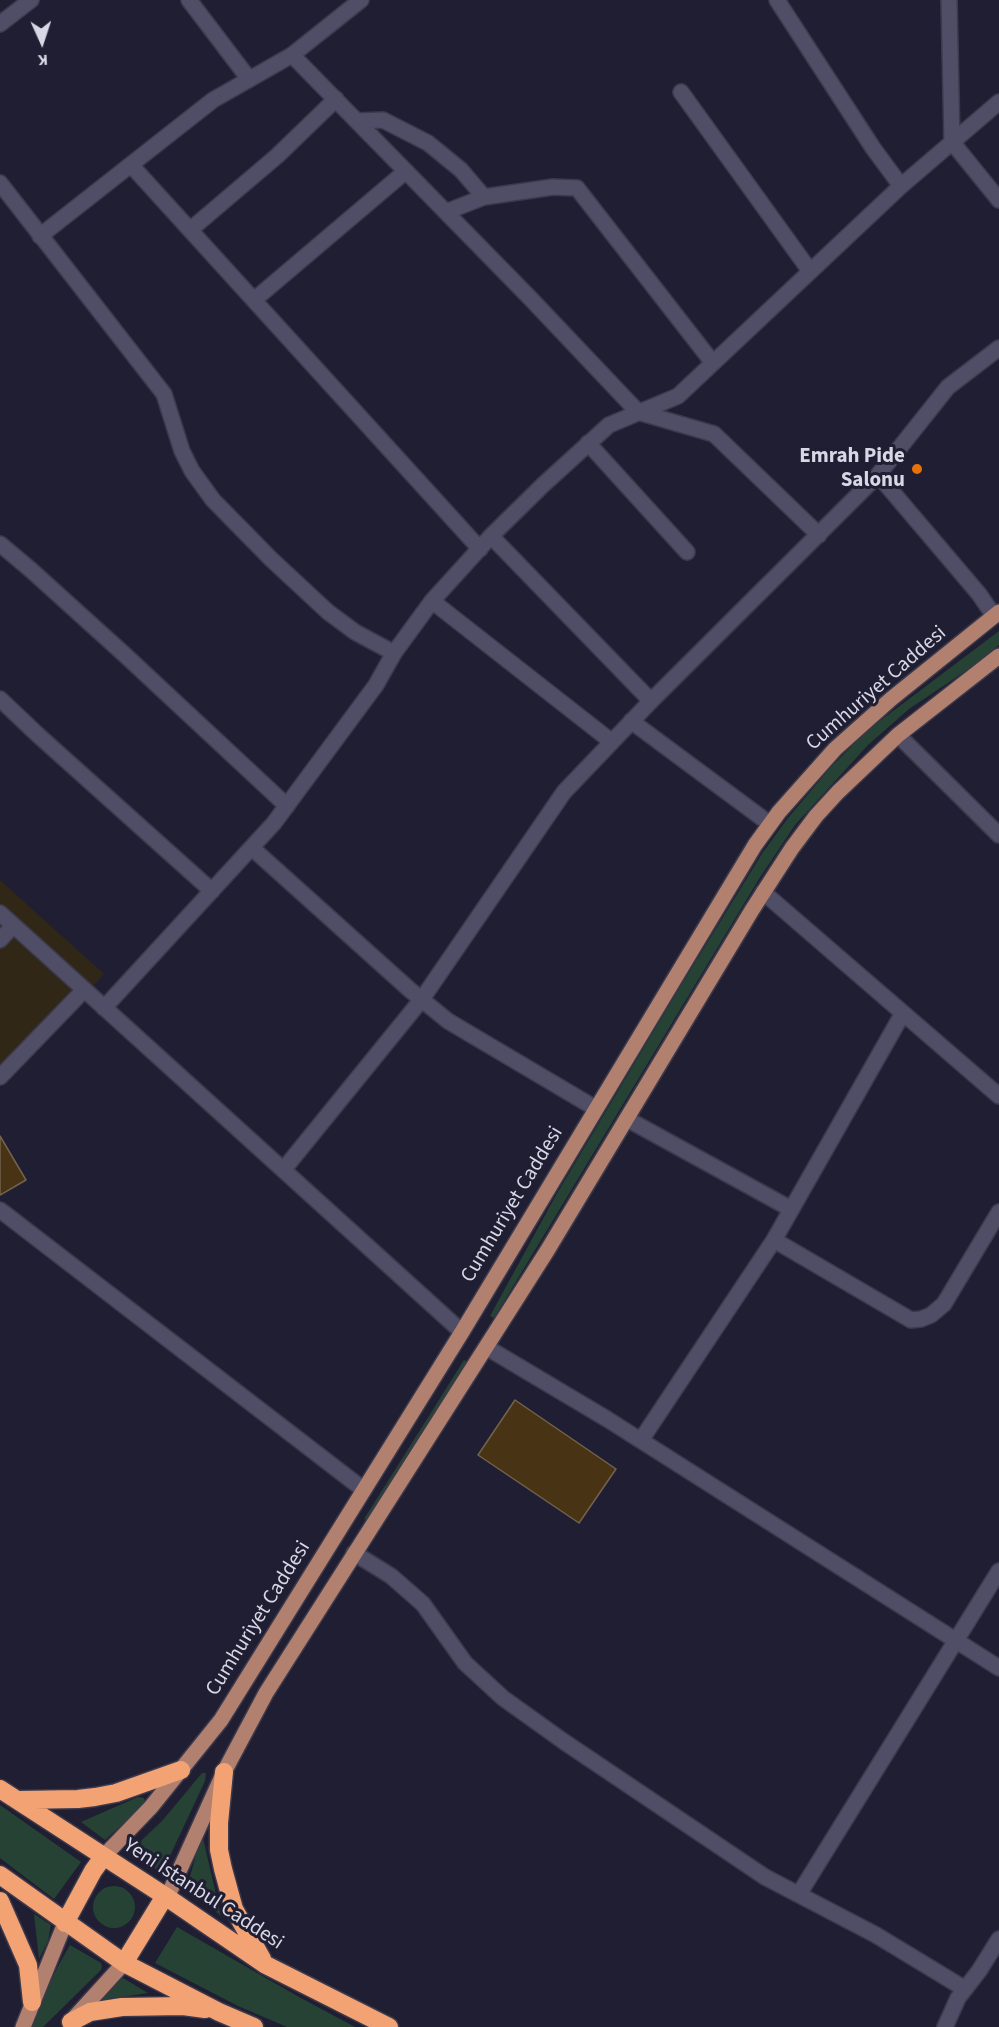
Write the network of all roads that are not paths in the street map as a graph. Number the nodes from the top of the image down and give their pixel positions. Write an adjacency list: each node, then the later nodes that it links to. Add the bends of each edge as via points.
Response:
1 (31, 0): 6 (street)
2 (189, 0): 8 (street)
3 (361, 0): 7 (street)
4 (777, 0): 17 (street)
5 (949, 0): 13 (street)
6 (0, 24)
7 (292, 55): 8 (street); 10 (street)
8 (249, 79): 14 (street, via 213,100)
9 (681, 92): 23 (street)
10 (336, 99): 12 (street); 21 (street, via 277,156)
11 (999, 102): 13 (street)
12 (357, 121): 15 (street); 18 (street, via 382,120 428,143)
13 (952, 142): 17 (street); 19 (street)
14 (130, 165): 21 (street); 22 (street)
15 (406, 171): 20 (street); 24 (street)
16 (0, 183): 22 (street)
17 (901, 186): 23 (street)
18 (484, 197): 20 (street); 26 (street, via 553,187 577,188)
19 (999, 200)
20 (446, 212): 27 (street)
21 (190, 230): 24 (street)
22 (40, 236): 37 (street, via 164,394 182,451 213,500 328,612)
23 (810, 271): 26 (street)
24 (254, 300): 33 (street)
25 (999, 348): 29 (street, via 948,387)
26 (713, 363): 27 (street, via 678,396)
27 (638, 412): 28 (street, via 609,425); 30 (street, via 714,434)
28 (588, 443): 31 (street); 34 (street)
29 (878, 475): 30 (street); 36 (street)
30 (819, 535): 40 (street)
31 (491, 536): 33 (street); 40 (street)
32 (0, 544): 44 (street)
33 (480, 549): 35 (street)
34 (687, 552)
35 (432, 601): 37 (street); 43 (street)
36 (997, 614): 45 (main road, Cumhuriyet Caddesi, via 850,735)
37 (394, 653): 44 (street, via 376,685)
38 (999, 656): 42 (main road)
39 (0, 699): 48 (street)
40 (651, 701): 41 (street)
41 (631, 721): 43 (street); 45 (street)
42 (898, 735): 46 (street); 49 (main road, via 816,816)
43 (612, 742): 54 (street, via 564,792)
44 (287, 806): 47 (street)
45 (770, 824): 59 (main road, Cumhuriyet Caddesi)
46 (999, 835)
47 (252, 848): 48 (street); 54 (street)
48 (212, 891): 55 (street)
49 (763, 892): 56 (street); 60 (main road)
50 (0, 913): 51 (street)
51 (14, 926): 52 (street); 53 (street)
52 (0, 940)
53 (84, 990): 55 (street); 57 (street)
54 (422, 999): 59 (street, via 448,1021); 61 (street)
55 (104, 1008): 61 (street)
56 (903, 1013): 58 (street); 62 (street)
57 (0, 1077)
58 (999, 1095)
59 (596, 1108): 66 (main road, Cumhuriyet Caddesi)
60 (627, 1119): 62 (street); 67 (main road)
61 (284, 1169): 66 (street)
62 (791, 1209): 65 (street)
63 (0, 1210): 69 (street)
64 (997, 1221): 65 (street, via 944,1304 931,1315 911,1320)
65 (774, 1240): 68 (street)
66 (462, 1332): 67 (main road); 69 (main road, Cumhuriyet Caddesi)
67 (486, 1347): 68 (street); 70 (main road)
68 (641, 1440): 72 (street)
69 (364, 1490): 74 (main road, Cumhuriyet Caddesi, via 221,1720)
70 (354, 1553): 75 (main road, via 266,1693); 80 (street, via 392,1576 423,1604 465,1663 503,1698 765,1877)
71 (999, 1571): 72 (street)
72 (956, 1640): 73 (street); 80 (street)
73 (999, 1668)
74 (181, 1770): 77 (highway, via 95,1797); 78 (main road, Cumhuriyet Caddesi)
75 (224, 1772): 81 (main road); 86 (highway, via 219,1823 223,1869 234,1909)
76 (0, 1789): 77 (highway, Yeni İstanbul Caddesi)
77 (19, 1800): 78 (highway, Yeni İstanbul Caddesi)
78 (103, 1857): 81 (highway, Yeni İstanbul Caddesi); 83 (highway)
79 (0, 1875): 83 (highway)
80 (800, 1894): 87 (street)
81 (165, 1896): 85 (highway); 86 (highway, Yeni İstanbul Caddesi)
82 (0, 1901): 88 (highway, via 28,1965)
83 (65, 1923): 85 (highway); 88 (main road)
84 (999, 1939): 87 (street)
85 (124, 1963): 89 (highway); 90 (main road)
86 (266, 1965): 93 (highway, Yeni İstanbul Caddesi)
87 (965, 1989): 94 (street)
88 (32, 2002): 91 (main road)
89 (219, 2012): 90 (highway, via 183,2006 122,2007 90,2012); 92 (highway)
90 (69, 2024)
91 (23, 2027)
92 (254, 2027)
93 (389, 2027)
94 (945, 2027)

